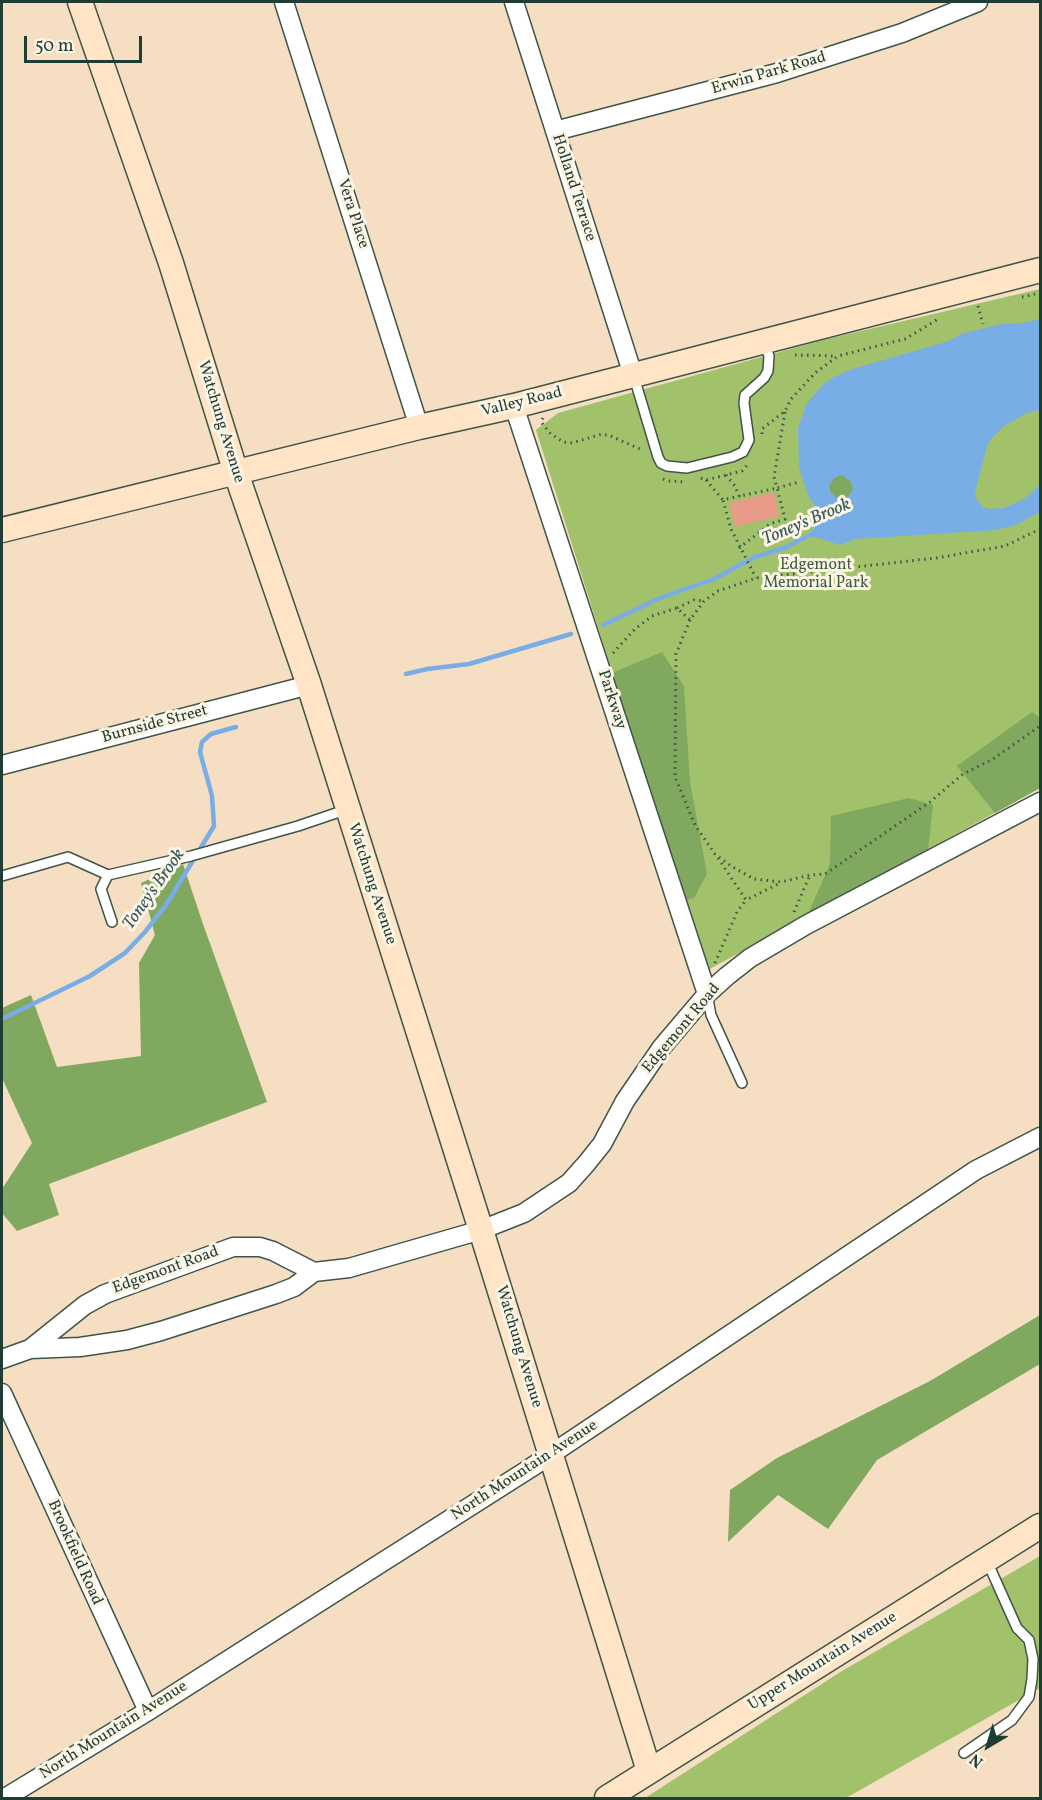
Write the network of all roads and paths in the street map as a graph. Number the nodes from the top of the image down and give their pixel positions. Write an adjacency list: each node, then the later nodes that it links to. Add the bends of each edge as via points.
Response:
1 (80, 2): 25 (street, Watchung Avenue, via 171,263)
2 (284, 2): 19 (street, Vera Place)
3 (514, 2): 5 (street, Holland Terrace)
4 (978, 2): 5 (street, Erwin Park Road, via 902,33 777,73)
5 (555, 131): 15 (street, Holland Terrace)
6 (1041, 270): 12 (street, Valley Road)
7 (1041, 293): 8 (path)
8 (1021, 297)
9 (969, 308): 11 (path, via 978,306)
10 (942, 316): 14 (path, via 905,339)
11 (983, 324)
12 (764, 341): 15 (street, Valley Road); 15 (lane, via 768,371 745,395 749,440 743,452 732,457 687,468 661,463)
13 (791, 355): 14 (path)
14 (838, 356): 17 (path, via 815,373)
15 (633, 375): 16 (street, Valley Road)
16 (514, 406): 19 (street, Valley Road); 40 (street, Parkway)
17 (785, 411): 21 (path, via 762,429); 30 (path, via 774,477)
18 (541, 422): 22 (path, via 562,442 602,434)
19 (419, 427): 25 (street, Valley Road)
20 (638, 438): 22 (path)
21 (761, 442)
22 (641, 449): 23 (path)
23 (643, 455)
24 (750, 462): 27 (path, via 742,471)
25 (236, 473): 34 (street, Valley Road); 41 (street, Watchung Avenue)
26 (656, 474): 28 (path, via 670,481 687,482 703,477)
27 (726, 475): 28 (path); 31 (path)
28 (706, 480): 32 (path)
29 (799, 482): 30 (path)
30 (777, 488): 31 (path); 35 (path, via 785,519 770,524)
31 (740, 496): 32 (path)
32 (723, 500): 35 (path)
33 (1041, 529): 36 (path, via 1005,546)
34 (2, 530)
35 (741, 550): 36 (path)
36 (756, 579): 37 (path, via 718,591)
37 (704, 601): 38 (path, via 694,600); 39 (path)
38 (676, 608): 39 (path); 40 (path, via 652,616 612,654)
39 (690, 620): 46 (path, via 676,654 675,777 695,825)
40 (597, 659): 55 (street, Parkway)
41 (309, 685): 43 (street, Burnside Street); 45 (street, Watchung Avenue)
42 (1041, 726): 48 (path, via 963,774 930,802 825,874)
43 (2, 765)
44 (1041, 802): 55 (street, Edgemont Road, via 777,941)
45 (348, 809): 47 (lane, via 191,856); 58 (street, Watchung Avenue)
46 (715, 854): 50 (path, via 754,879); 51 (path)
47 (108, 875): 49 (lane, via 68,857); 53 (lane, via 101,889)
48 (810, 875): 50 (path); 52 (path)
49 (2, 876)
50 (782, 882): 51 (path)
51 (746, 900): 54 (path)
52 (794, 914)
53 (111, 922)
54 (714, 964)
55 (707, 994): 56 (lane, via 711,1015); 58 (street, Edgemont Road, via 662,1047 625,1101 602,1144 569,1183 524,1213)
56 (742, 1083)
57 (1041, 1137): 63 (street, North Mountain Avenue, via 976,1170)
58 (481, 1230): 59 (street, Edgemont Road, via 349,1268); 63 (street, Watchung Avenue)
59 (314, 1272): 60 (street, Edgemont Road, via 276,1294 128,1340); 60 (street, Edgemont Road, via 273,1251 233,1247 105,1294)
60 (30, 1349): 61 (street, Edgemont Road)
61 (2, 1359)
62 (2, 1393): 66 (street, Brookfield Road)
63 (551, 1455): 66 (street, North Mountain Avenue); 68 (street, Watchung Avenue)
64 (1041, 1526): 65 (street, Upper Mountain Avenue)
65 (987, 1560): 67 (lane, via 1017,1628 1029,1640 1032,1679 1029,1697 1012,1720); 68 (street, Upper Mountain Avenue)
66 (148, 1711): 69 (street, North Mountain Avenue)
67 (964, 1753)
68 (649, 1771): 70 (street, Upper Mountain Avenue)
69 (4, 1798)
70 (607, 1798)

